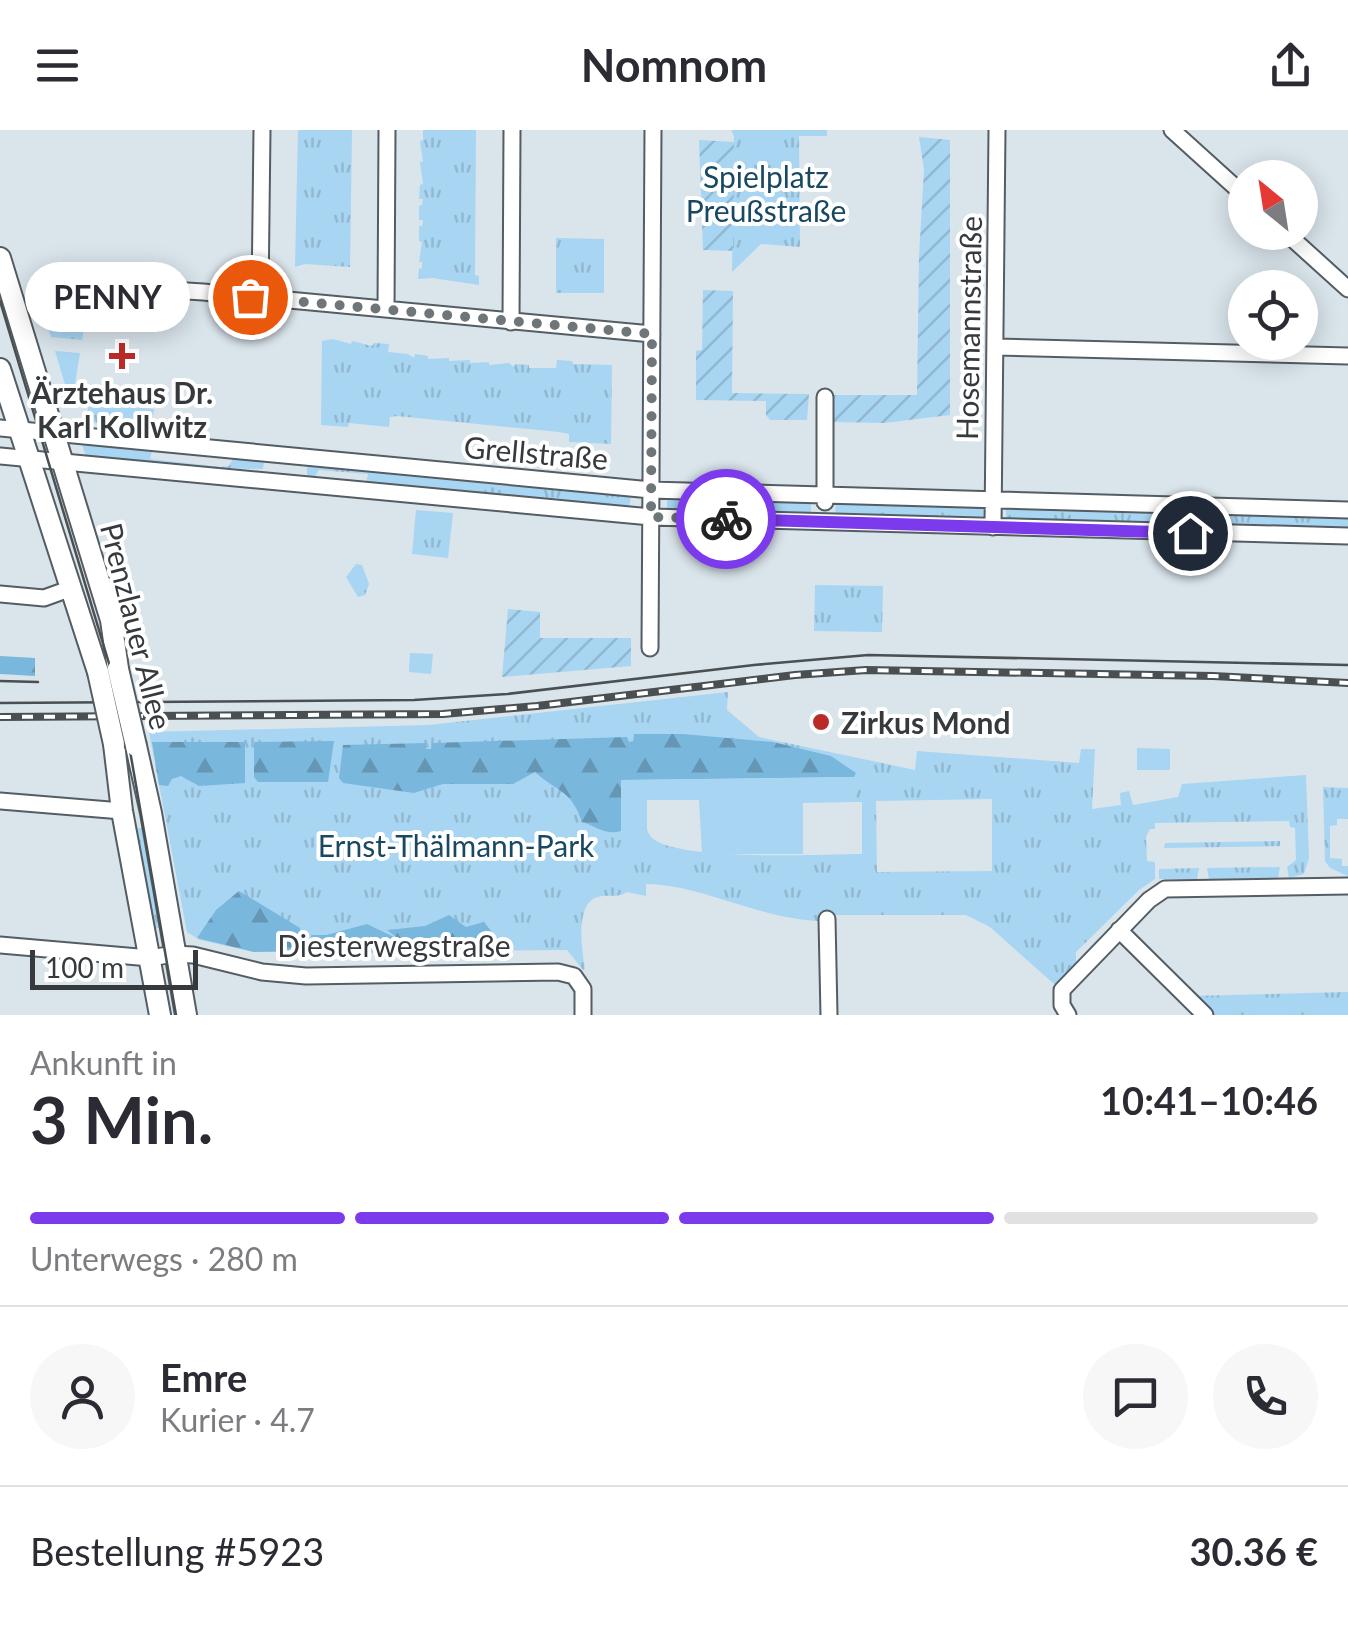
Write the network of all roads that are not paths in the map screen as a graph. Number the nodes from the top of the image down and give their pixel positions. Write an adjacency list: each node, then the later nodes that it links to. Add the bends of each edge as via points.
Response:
1 (262, 130): 11 (street)
2 (388, 130): 13 (street)
3 (512, 130): 14 (street)
4 (653, 130): 15 (street)
5 (998, 130): 16 (street, Hosemannstraße)
6 (1172, 130): 7 (street)
7 (1228, 181)
8 (1305, 250): 10 (street)
9 (0, 258): 21 (main road, Prenzlauer Allee)
10 (1348, 289)
11 (260, 298): 12 (street, via 187,291); 13 (street)
12 (170, 299)
13 (386, 309): 14 (street)
14 (510, 322): 15 (street)
15 (652, 334): 25 (street)
16 (995, 347): 17 (street); 27 (street, Hosemannstraße)
17 (1348, 356)
18 (0, 369): 20 (main road, Prenzlauer Allee)
19 (824, 397): 26 (street)
20 (10, 429): 21 (street, Grellstraße); 23 (main road, Prenzlauer Allee)
21 (54, 434): 24 (main road, Prenzlauer Allee); 25 (street, Grellstraße)
22 (0, 456): 23 (street, Grellstraße)
23 (29, 459): 24 (street, Grellstraße); 33 (main road, Prenzlauer Allee)
24 (63, 462): 29 (street, Grellstraße); 36 (main road, Prenzlauer Allee, via 111,620)
25 (651, 490): 26 (street, Grellstraße); 29 (street)
26 (825, 496): 27 (street, Grellstraße); 30 (street)
27 (994, 501): 28 (street, Grellstraße); 31 (street, Hosemannstraße)
28 (1348, 510)
29 (651, 517): 30 (street, Grellstraße); 35 (street)
30 (825, 521): 31 (street, Grellstraße)
31 (993, 527): 32 (street, Grellstraße)
32 (1348, 536)
33 (69, 589): 34 (street, via 44,598); 36 (main road, Prenzlauer Allee)
34 (0, 594)
35 (650, 648)
36 (108, 670): 38 (main road, Prenzlauer Allee, bridge); 43 (main road, Prenzlauer Allee, bridge, via 136,746)
37 (0, 801): 38 (street)
38 (122, 811): 44 (main road, Prenzlauer Allee)
39 (1348, 886): 41 (street, via 1165,888)
40 (827, 919): 48 (street)
41 (1119, 930): 49 (street, via 1062,990); 50 (street)
42 (0, 945): 44 (street)
43 (174, 954): 44 (street); 46 (main road, Prenzlauer Allee); 47 (street, Diesterwegstraße, via 306,976 558,972 578,980)
44 (150, 958): 45 (main road, Prenzlauer Allee)
45 (160, 1015)
46 (186, 1015)
47 (583, 1015)
48 (828, 1015)
49 (1068, 1015)
50 (1205, 1015)

